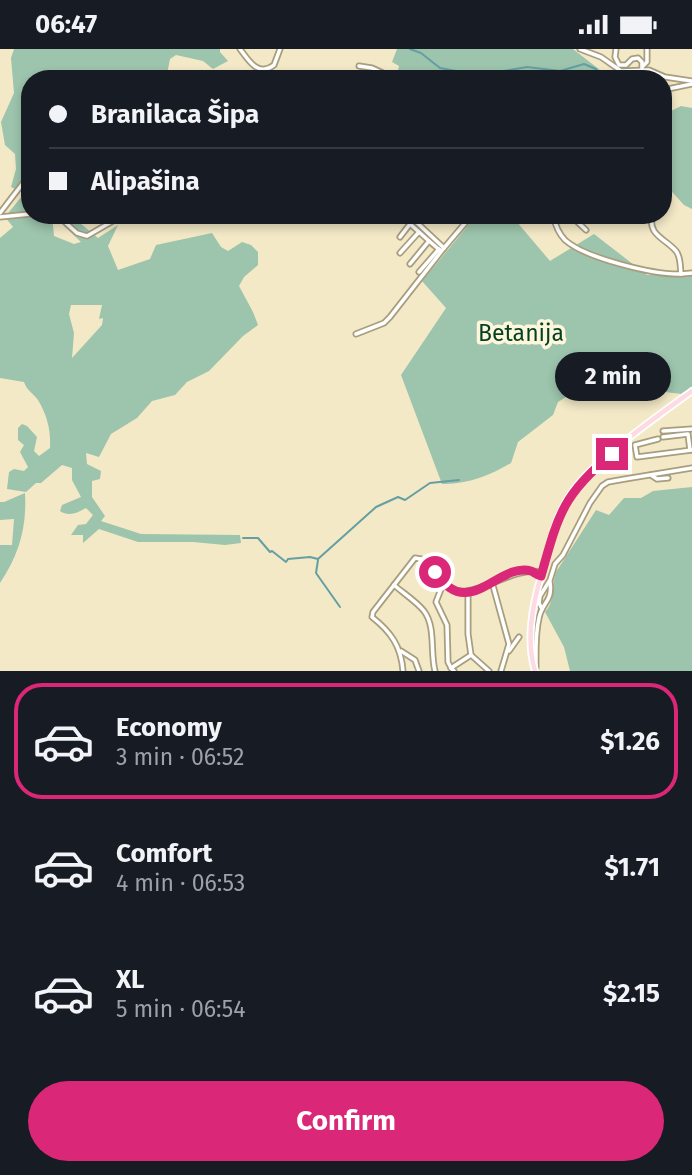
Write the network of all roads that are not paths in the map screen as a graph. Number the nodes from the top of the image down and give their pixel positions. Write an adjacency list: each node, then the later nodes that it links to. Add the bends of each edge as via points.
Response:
1 (240, 49): 2 (street, via 256,68 265,70 274,65)
2 (280, 49)
3 (580, 49): 9 (street)
4 (616, 49): 7 (street, via 620,65 637,58)
5 (647, 49): 7 (street)
6 (359, 66): 8 (street)
7 (642, 68): 10 (street); 11 (street)
8 (376, 70)
9 (620, 70)
10 (628, 70)
11 (645, 70)
12 (672, 79): 13 (street)
13 (692, 82): 14 (street)
14 (672, 88)
15 (21, 186): 17 (street)
16 (0, 202): 17 (street)
17 (9, 202): 19 (street)
18 (21, 214): 19 (street)
19 (0, 215)
20 (67, 224): 21 (street, via 87,236)
21 (108, 224)
22 (418, 224): 31 (street)
23 (464, 224): 31 (street)
24 (557, 224): 36 (street, via 563,238 586,251 643,271)
25 (580, 224): 27 (street)
26 (651, 224): 36 (street, via 656,235 677,253)
27 (586, 230)
28 (419, 232): 29 (street, via 410,224); 30 (street); 32 (street)
29 (400, 237)
30 (429, 241): 31 (street); 33 (street)
31 (441, 249): 34 (street); 37 (street, via 390,317)
32 (400, 253)
33 (410, 264)
34 (419, 272)
35 (692, 273): 36 (street)
36 (681, 274)
37 (356, 334)
38 (692, 391): 45 (main road, via 572,491 557,522)
39 (663, 431): 40 (street)
40 (691, 432): 41 (street); 41 (street, via 635,445 637,457)
41 (691, 450)
42 (692, 468): 43 (street)
43 (651, 475): 44 (street); 46 (street, via 602,487)
44 (668, 478)
45 (542, 574): 47 (street, via 514,573); 62 (main road, via 531,635)
46 (550, 580): 51 (street, via 550,597); 51 (street, via 540,596)
47 (492, 582): 50 (street); 54 (street, via 508,635)
48 (443, 583): 49 (street, via 427,560 419,557); 50 (street, via 457,592); 56 (street, via 435,598 447,625)
49 (394, 585): 53 (street, via 372,617 387,629); 59 (street, via 427,617)
50 (468, 592): 55 (street)
51 (542, 609): 62 (street)
52 (519, 638): 54 (street)
53 (401, 651): 57 (street); 58 (street, via 415,660)
54 (508, 653): 61 (street)
55 (471, 655): 56 (street); 60 (street)
56 (452, 669)
57 (403, 671)
58 (419, 671)
59 (435, 671)
60 (489, 671)
61 (500, 671)
62 (536, 671)

